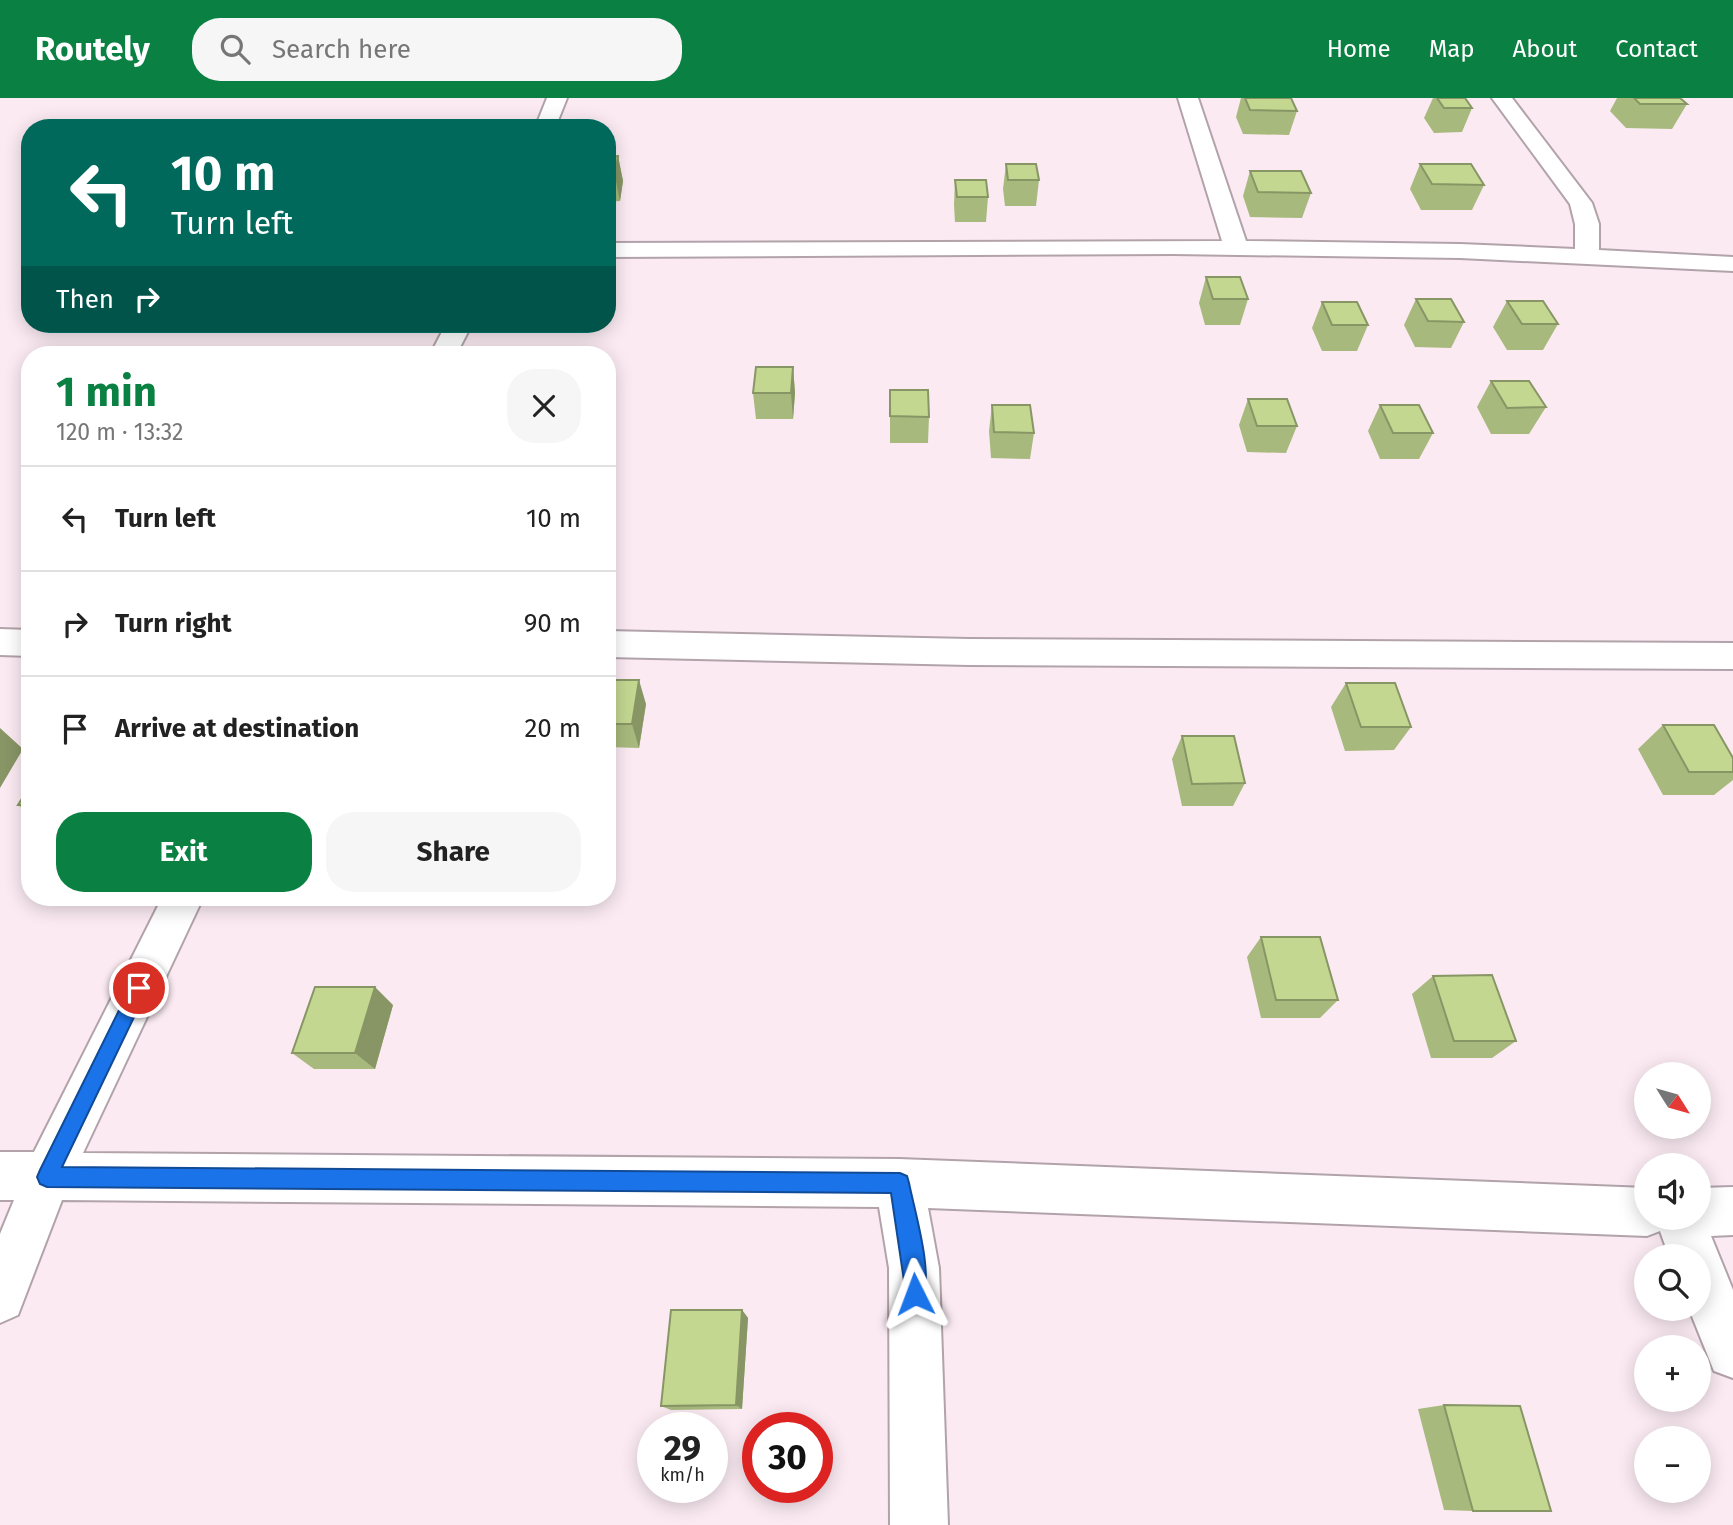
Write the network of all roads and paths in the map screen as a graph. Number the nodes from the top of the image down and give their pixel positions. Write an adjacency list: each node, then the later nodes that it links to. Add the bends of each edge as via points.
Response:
1 (557, 98): 4 (street)
2 (1188, 98): 5 (street)
3 (1502, 98): 7 (street, via 1581,203 1587,224)
4 (549, 119)
5 (1236, 248): 6 (street); 7 (street)
6 (616, 250)
7 (1587, 255): 8 (street)
8 (1733, 264)
9 (0, 642): 10 (street)
10 (21, 643)
11 (616, 644): 12 (street, via 904,652)
12 (1733, 656)
13 (179, 906): 15 (street)
14 (0, 1175): 15 (street)
15 (47, 1177): 16 (street); 20 (street)
16 (900, 1183): 17 (street); 23 (street, via 914,1268)
17 (1634, 1211)
18 (1733, 1211): 19 (street)
19 (1711, 1212)
20 (0, 1297)
21 (1711, 1299): 22 (street)
22 (1733, 1352)
23 (919, 1525)

